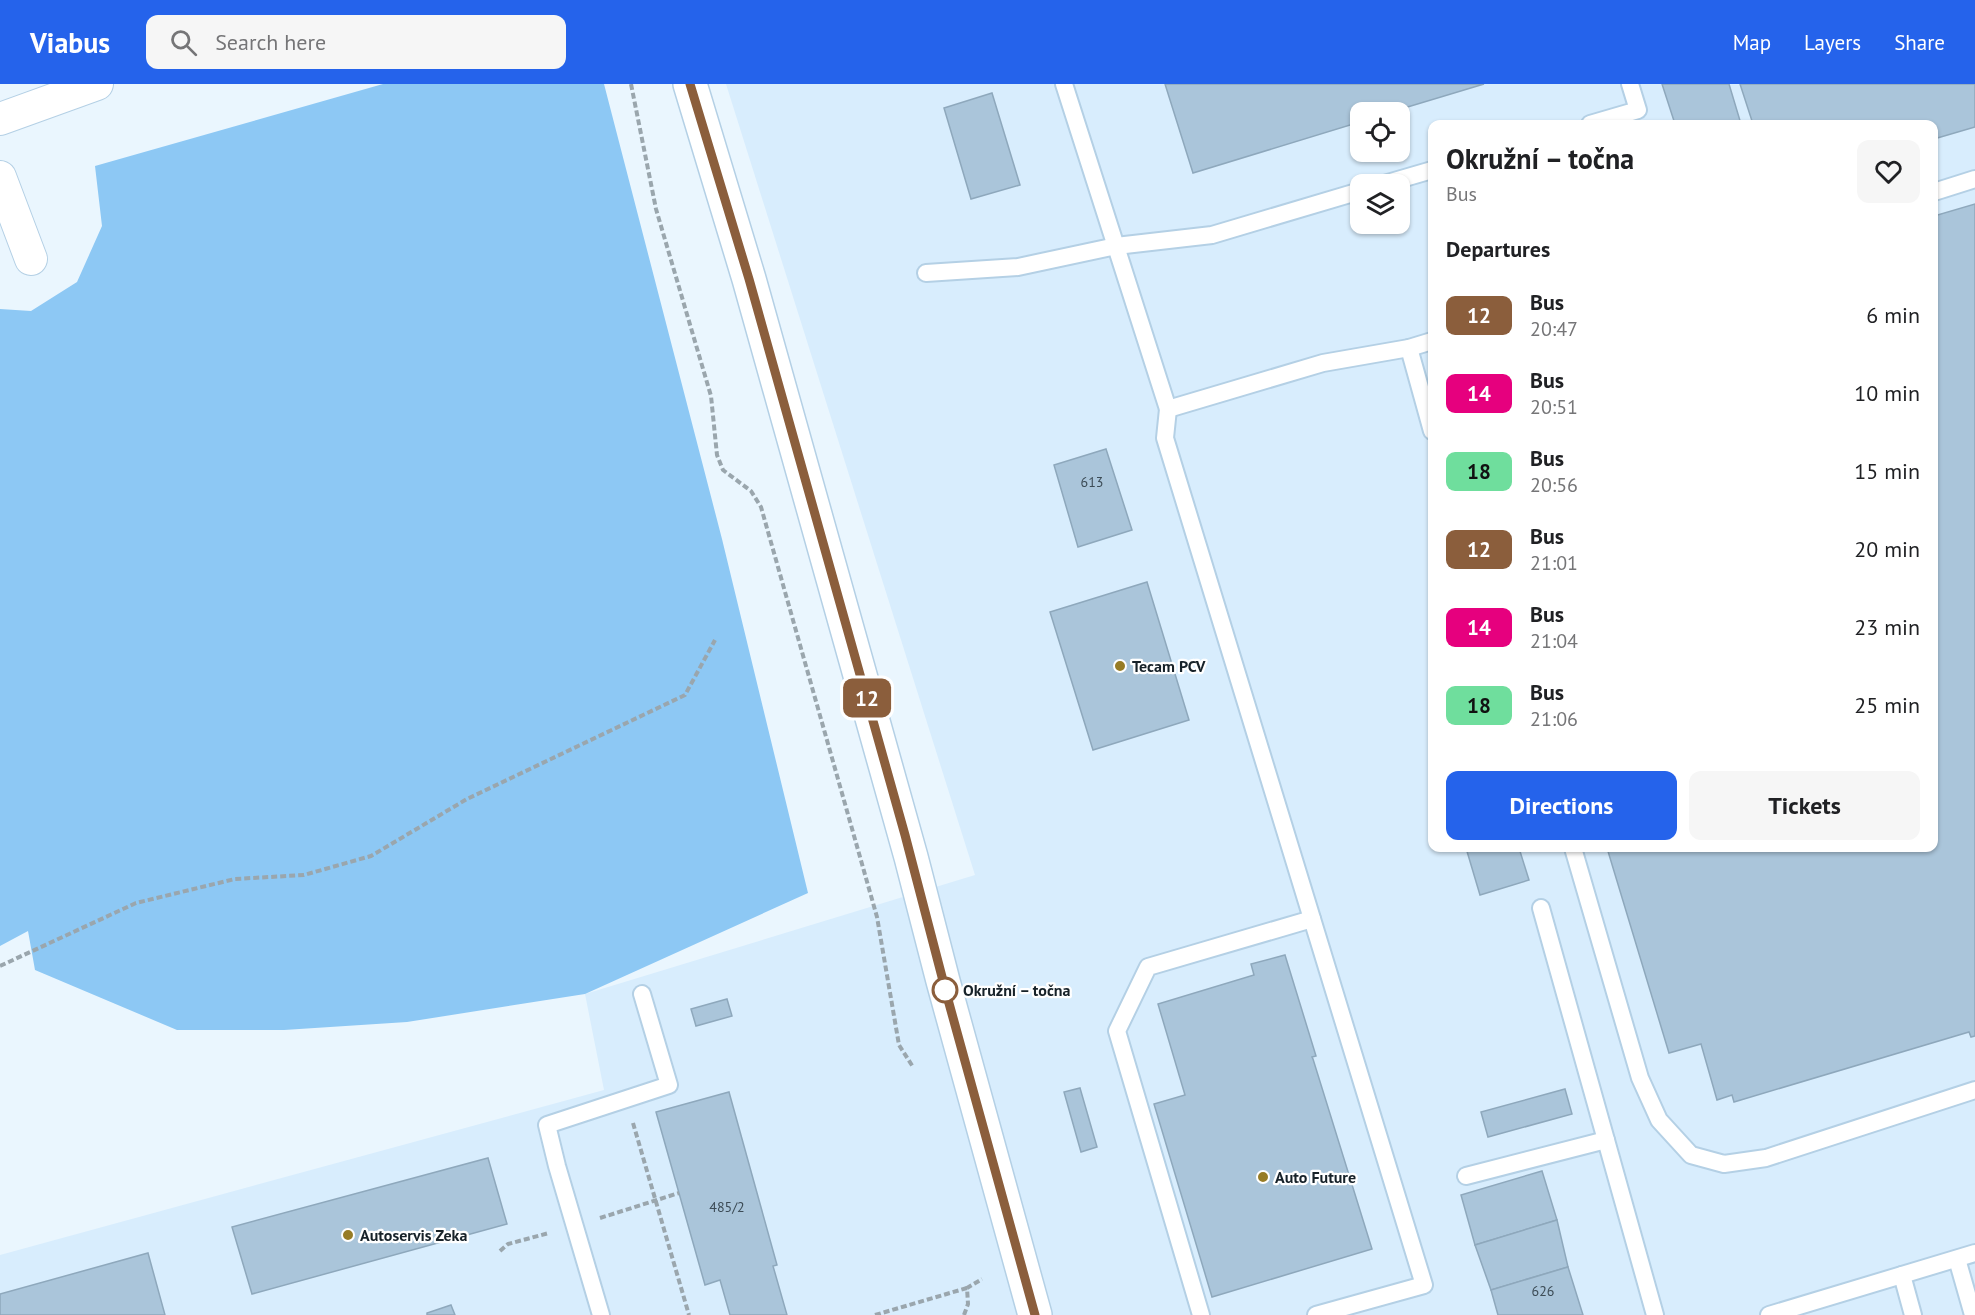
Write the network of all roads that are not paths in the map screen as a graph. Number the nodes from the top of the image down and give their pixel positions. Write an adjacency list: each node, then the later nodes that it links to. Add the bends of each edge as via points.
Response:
1 (97, 84): 5 (street)
2 (690, 84): 31 (main road, via 902,823)
3 (1064, 84): 13 (lane)
4 (1630, 84): 6 (lane, via 1638,110)
5 (0, 119)
6 (1604, 120)
7 (1428, 171): 8 (lane)
8 (1410, 176)
9 (0, 177): 14 (street)
10 (1975, 179): 11 (lane)
11 (1938, 191)
12 (1350, 194): 13 (lane, via 1212,235)
13 (1116, 246): 15 (lane, via 1018,267); 18 (lane)
14 (31, 259)
15 (926, 273)
16 (1428, 342): 17 (lane)
17 (1409, 348): 18 (lane, via 1323,363); 19 (lane)
18 (1168, 409): 22 (lane, via 1165,438)
19 (1428, 417)
20 (1574, 852): 24 (lane, via 1641,1078 1659,1120 1691,1155 1724,1164 1766,1158)
21 (1541, 908): 25 (lane)
22 (1312, 919): 32 (lane, via 1148,967 1117,1031); 33 (lane, via 1424,1285)
23 (642, 994): 30 (lane, via 669,1085 547,1125)
24 (1975, 1090)
25 (1606, 1140): 26 (lane); 34 (lane)
26 (1466, 1176)
27 (1975, 1253): 28 (lane)
28 (1957, 1259): 29 (lane); 37 (lane)
29 (1902, 1275): 35 (lane); 36 (lane)
30 (601, 1315)
31 (1035, 1315)
32 (1201, 1315)
33 (1317, 1315)
34 (1655, 1315)
35 (1769, 1315)
36 (1913, 1315)
37 (1974, 1315)

